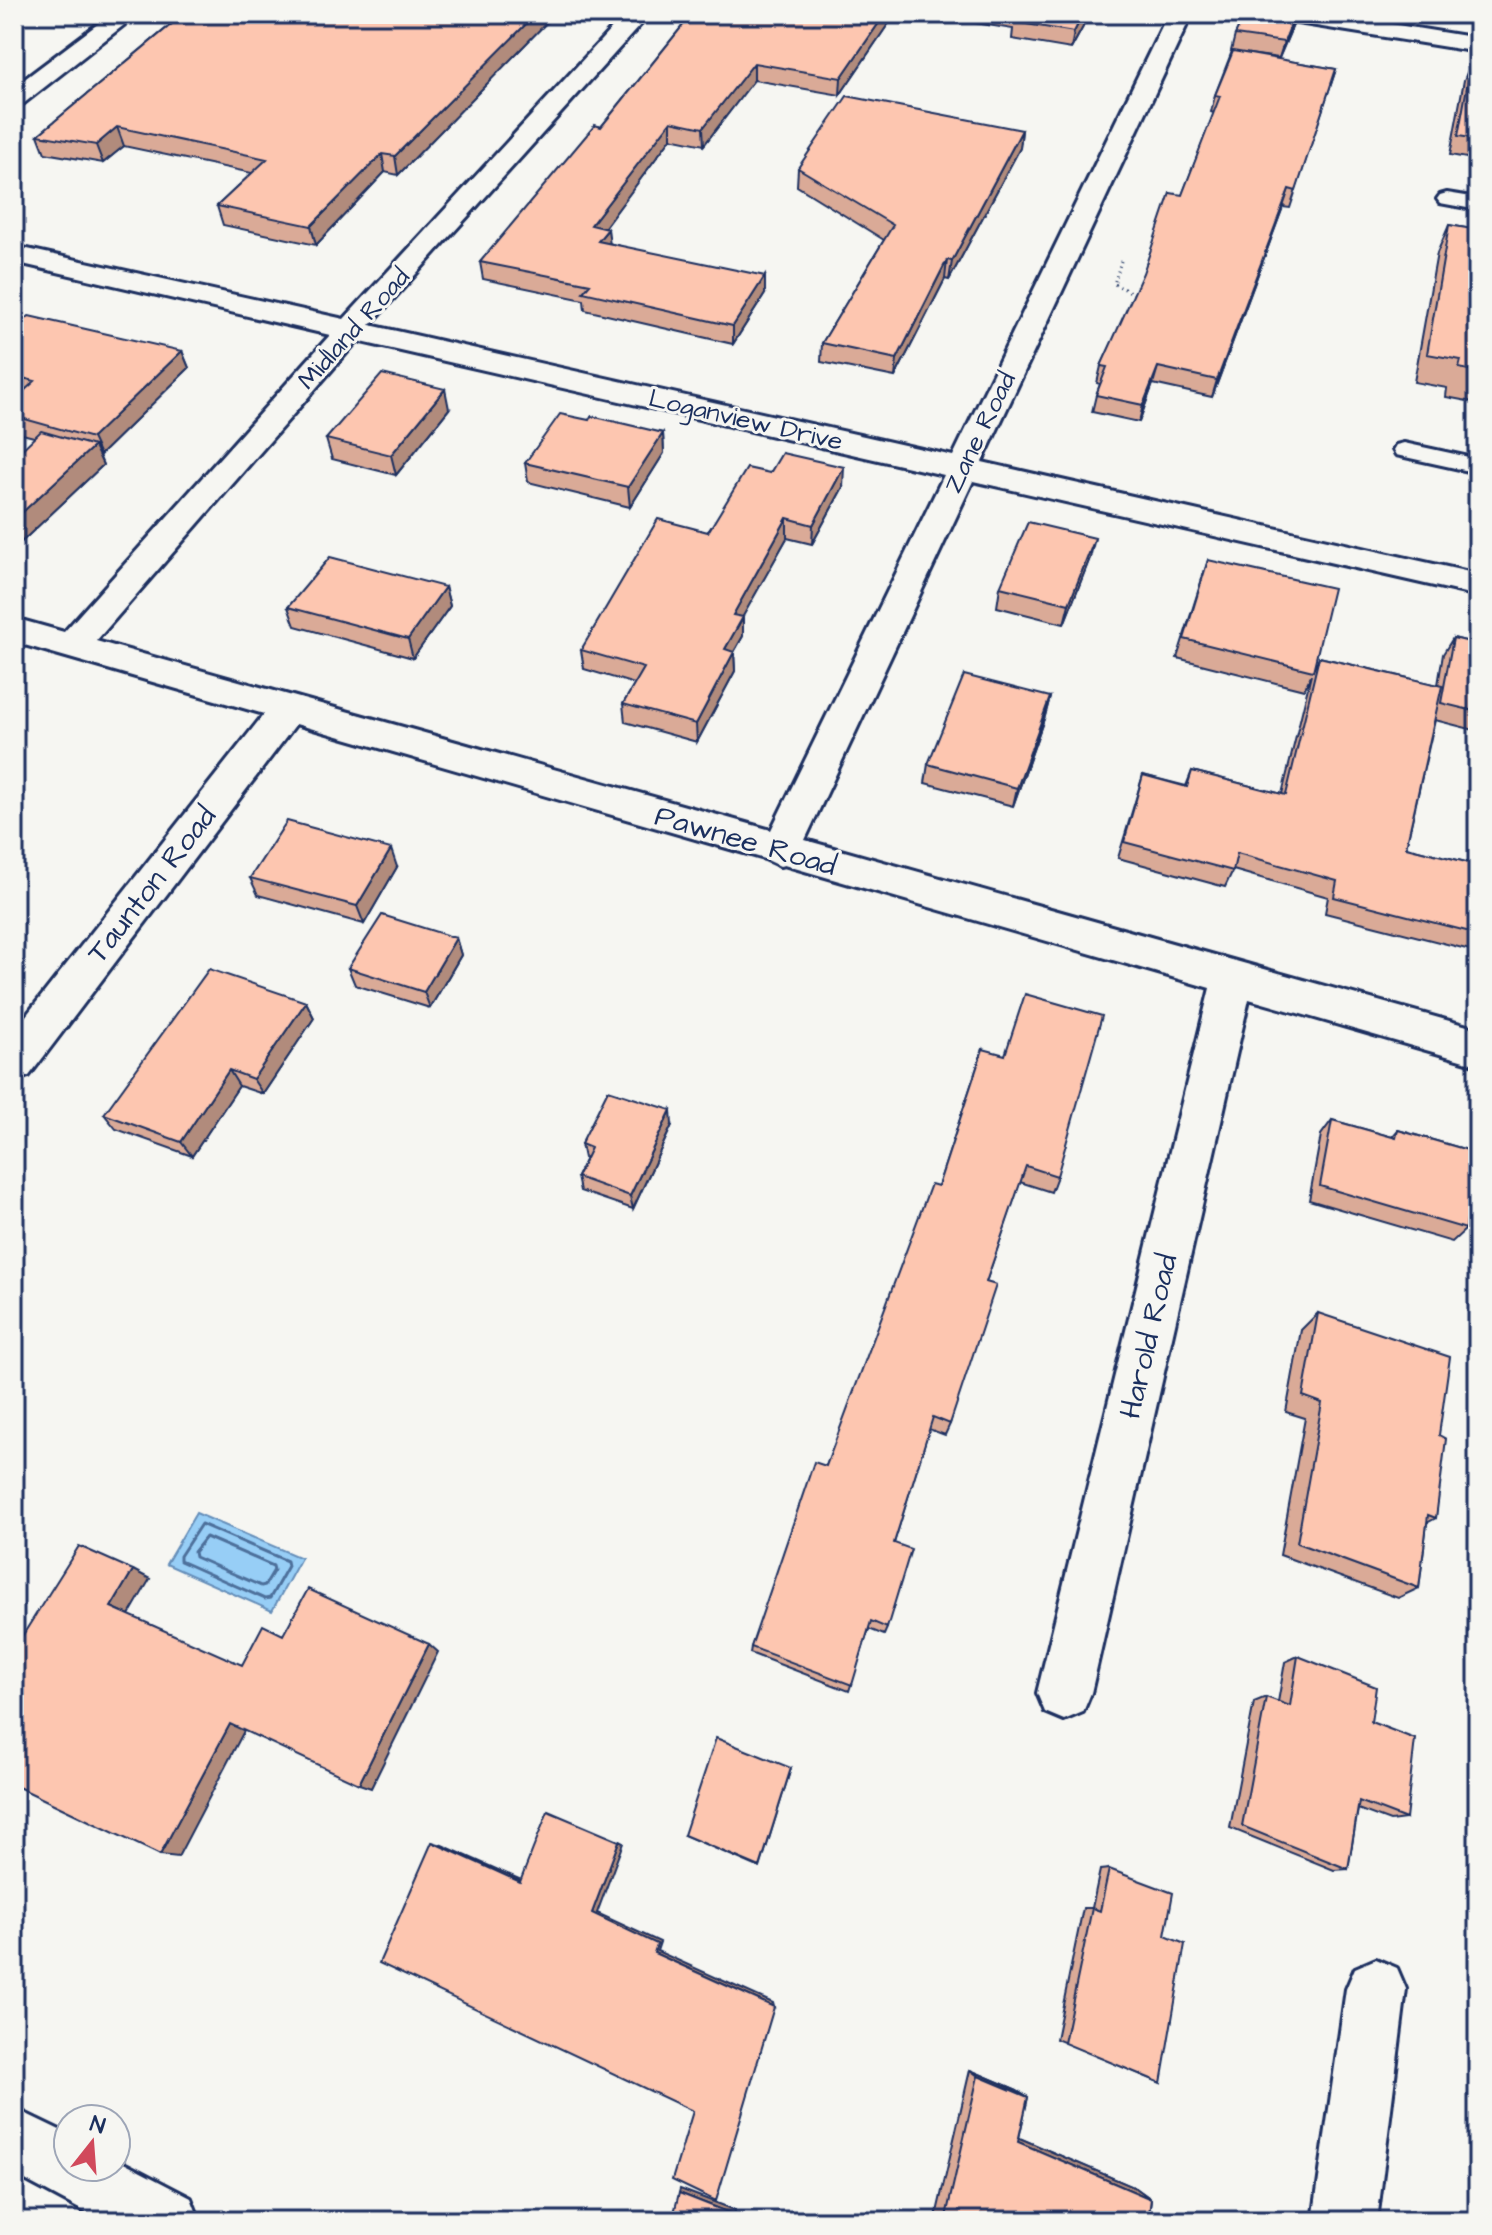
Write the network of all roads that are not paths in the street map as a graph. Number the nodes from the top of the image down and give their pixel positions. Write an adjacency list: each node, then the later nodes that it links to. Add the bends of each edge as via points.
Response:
1 (126, 14): 6 (street)
2 (638, 14): 10 (street, Midland Road)
3 (1180, 14): 13 (street, Zane Road)
4 (1285, 14): 5 (street)
5 (1478, 45)
6 (14, 99)
7 (1447, 199): 8 (lane)
8 (1478, 204)
9 (14, 254): 10 (street, Loganview Drive)
10 (351, 329): 13 (street, Loganview Drive); 16 (street, Midland Road)
11 (1404, 450): 12 (lane)
12 (1478, 466)
13 (962, 469): 14 (street, Loganview Drive); 18 (street, Zane Road)
14 (1478, 585)
15 (14, 630): 16 (street, Pawnee Road)
16 (72, 646): 17 (street, Pawnee Road)
17 (290, 706): 18 (street, Pawnee Road); 21 (street, Taunton Road)
18 (780, 851): 19 (street, Pawnee Road)
19 (1233, 979): 20 (street, Pawnee Road); 22 (street, Harold Road)
20 (1478, 1047)
21 (14, 1063)
22 (1064, 1693)
23 (1376, 1989): 26 (street)
24 (14, 2140): 25 (street)
25 (151, 2217)
26 (1345, 2221)

